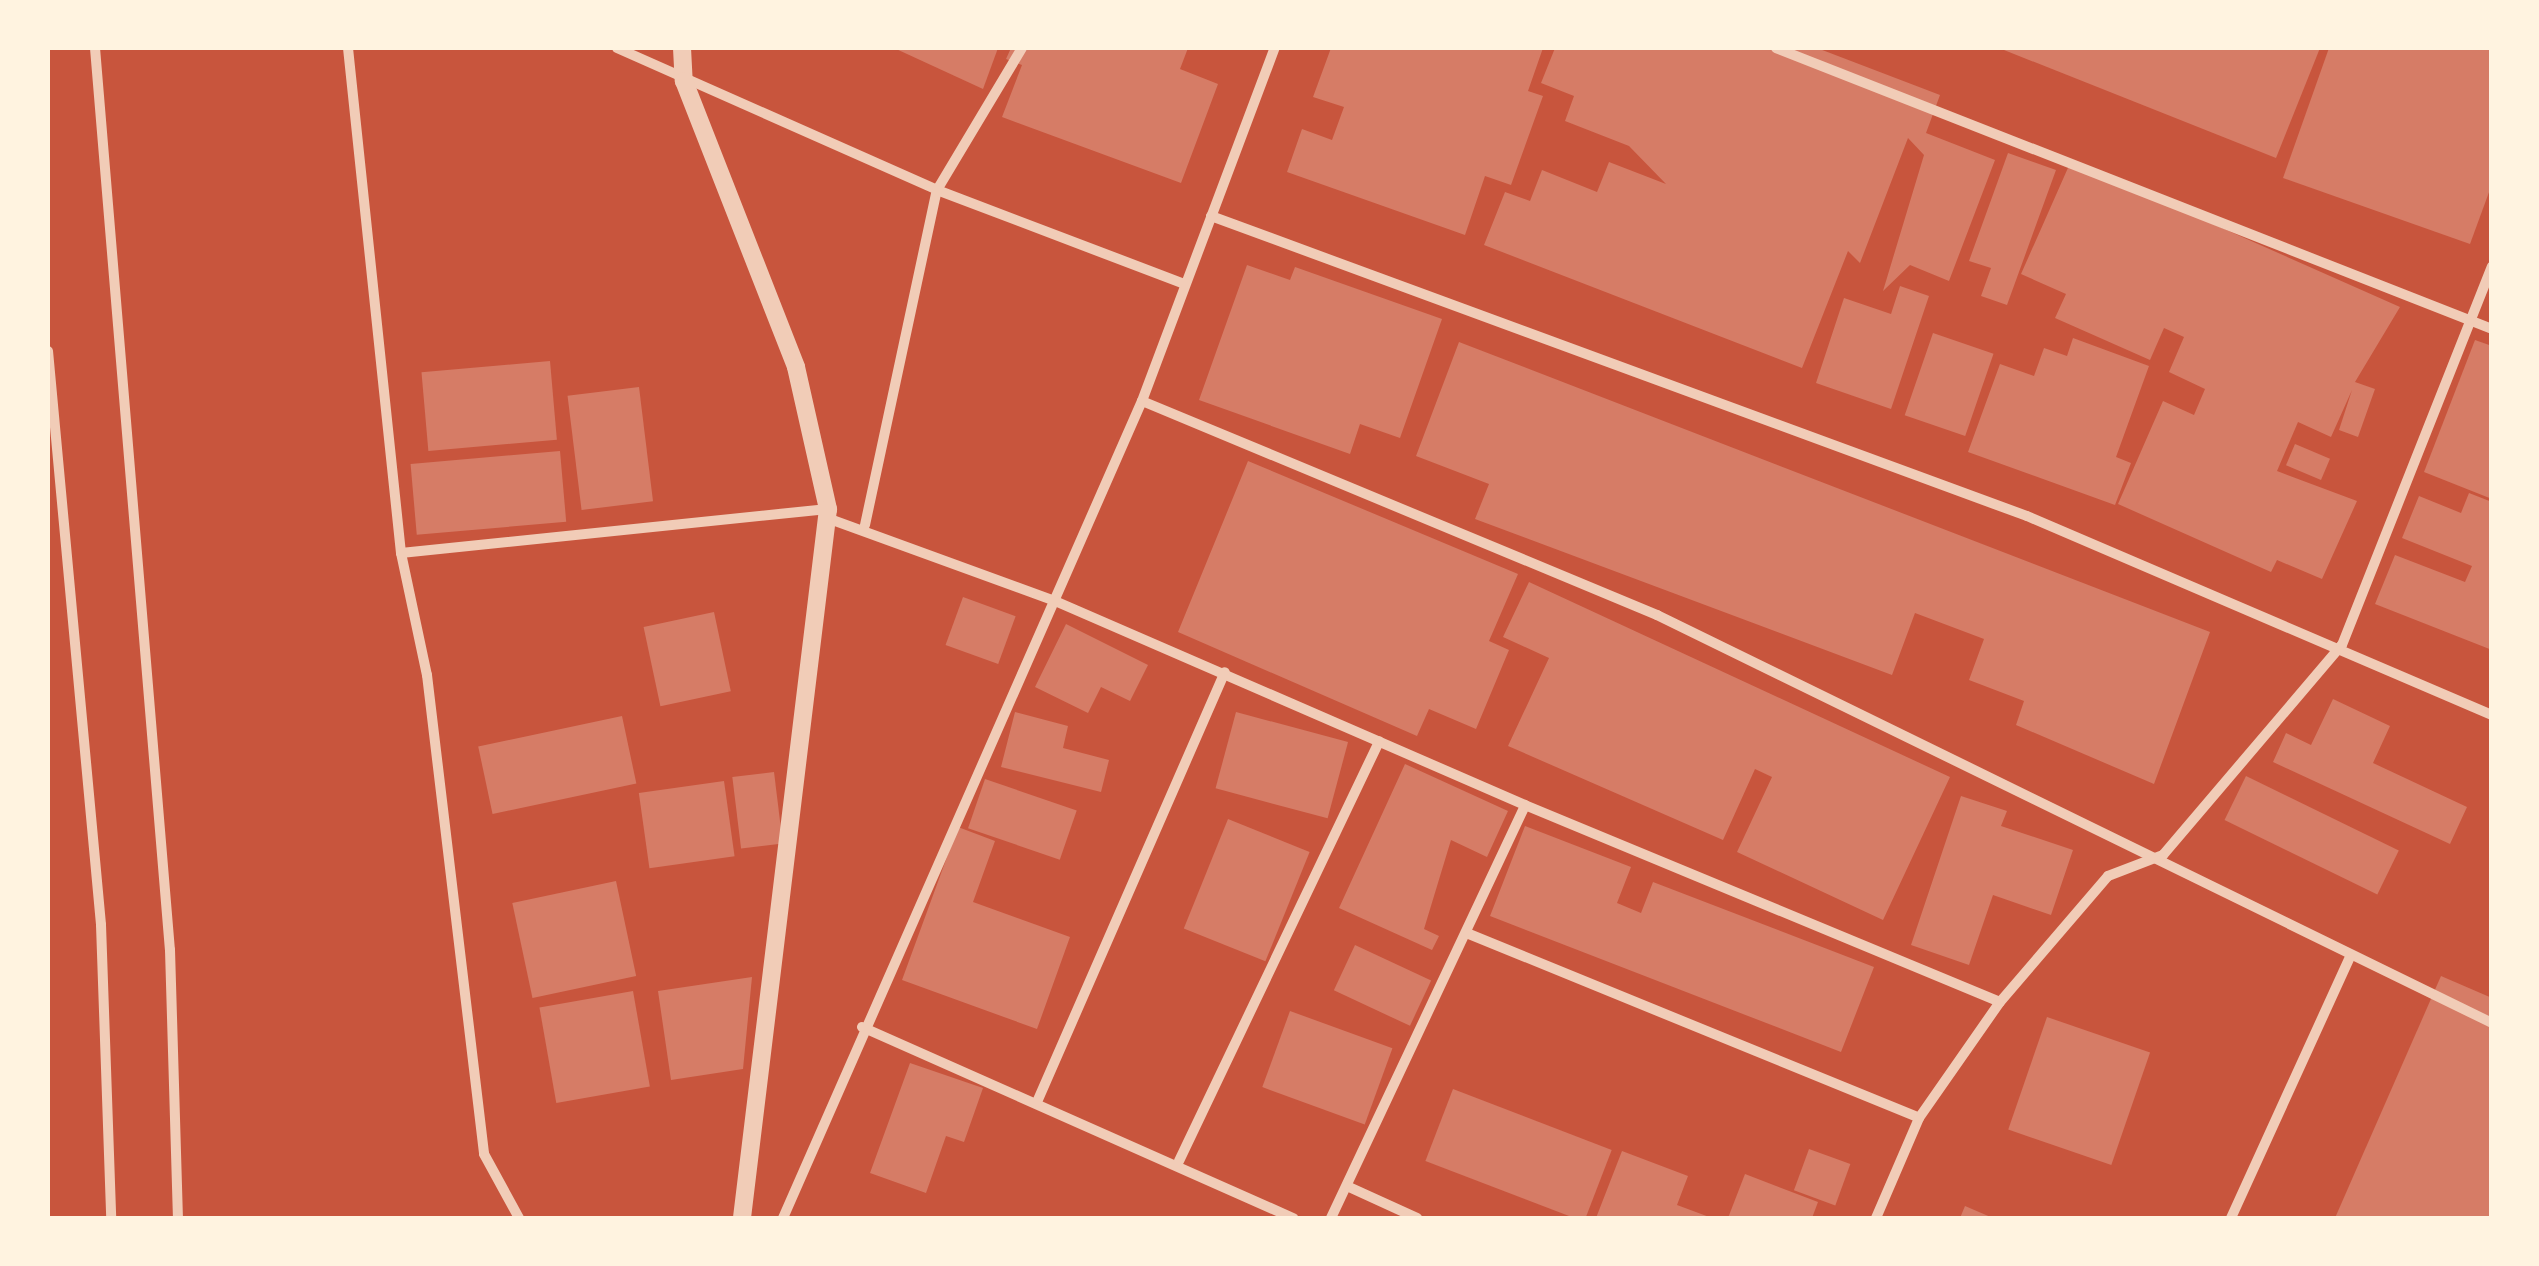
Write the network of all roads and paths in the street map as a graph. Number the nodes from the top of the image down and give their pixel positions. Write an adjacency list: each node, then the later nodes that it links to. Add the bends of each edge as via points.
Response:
1 (95, 48): 37 (street, via 168,914)
2 (348, 48): 19 (street)
3 (617, 48): 8 (street)
4 (682, 48): 8 (street)
5 (1022, 48): 9 (street)
6 (1275, 48): 10 (street)
7 (1776, 48): 13 (street)
8 (684, 81): 9 (street); 17 (street, via 796,367)
9 (937, 190): 12 (street); 18 (street)
10 (1211, 216): 12 (street); 21 (street, via 2027,516)
11 (2492, 267): 13 (street)
12 (1185, 284): 16 (street)
13 (2469, 320): 14 (street); 21 (street)
14 (2492, 328)
15 (48, 354): 36 (street, via 101,925)
16 (1142, 402): 20 (street); 26 (street, via 1658,615)
17 (827, 514): 18 (street); 19 (street); 39 (street)
18 (865, 525): 20 (street)
19 (402, 554): 38 (street, via 426,676 484,1154)
20 (1055, 601): 22 (street); 31 (street)
21 (2342, 645): 23 (street); 26 (street)
22 (1225, 672): 24 (street); 32 (street)
23 (2492, 715)
24 (1378, 741): 25 (street); 34 (street)
25 (1525, 805): 27 (street); 29 (street)
26 (2163, 855): 28 (street); 29 (street, via 2108,876)
27 (1468, 934): 33 (street); 35 (street)
28 (2350, 957): 30 (street); 45 (street)
29 (2000, 1002): 33 (street)
30 (2492, 1022)
31 (862, 1027): 32 (street); 40 (street)
32 (1037, 1102): 34 (street)
33 (1919, 1118): 44 (street)
34 (1179, 1161): 41 (street)
35 (1349, 1187): 42 (street); 43 (street)
36 (112, 1218)
37 (178, 1218)
38 (519, 1218)
39 (742, 1218)
40 (783, 1218)
41 (1294, 1218)
42 (1331, 1218)
43 (1416, 1218)
44 (1876, 1218)
45 (2231, 1218)

